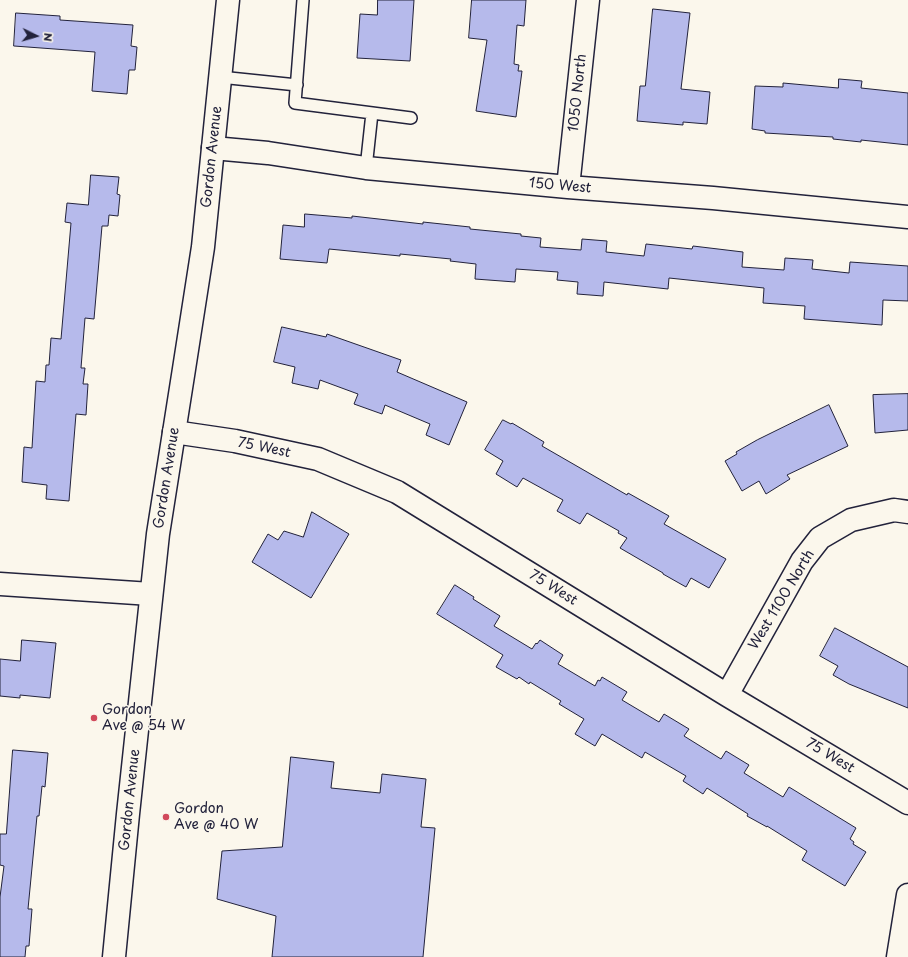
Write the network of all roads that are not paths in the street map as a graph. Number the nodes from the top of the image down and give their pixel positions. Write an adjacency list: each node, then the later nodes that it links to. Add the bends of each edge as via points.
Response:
1 (228, 0): 4 (street, Gordon Avenue)
2 (303, 0): 5 (lane)
3 (588, 0): 10 (street, 1050 North)
4 (220, 77): 5 (lane); 8 (street, Gordon Avenue)
5 (297, 85): 6 (lane, via 295,103)
6 (372, 113): 7 (lane); 9 (lane)
7 (412, 118)
8 (214, 148): 9 (street, 150 West, via 268,153); 12 (street, Gordon Avenue, via 203,247)
9 (366, 168): 10 (street, 150 West)
10 (568, 187): 11 (street, 150 West)
11 (908, 217)
12 (174, 432): 15 (street, Gordon Avenue); 16 (street, 75 West, via 234,441 318,459 397,492)
13 (908, 512): 16 (street, West 1100 North, via 894,510 851,520 820,538 802,562)
14 (0, 584): 15 (street)
15 (151, 594): 19 (street, Gordon Avenue)
16 (727, 695): 17 (street, 75 West)
17 (908, 803)
18 (908, 895): 20 (street)
19 (114, 957)
20 (898, 957)

